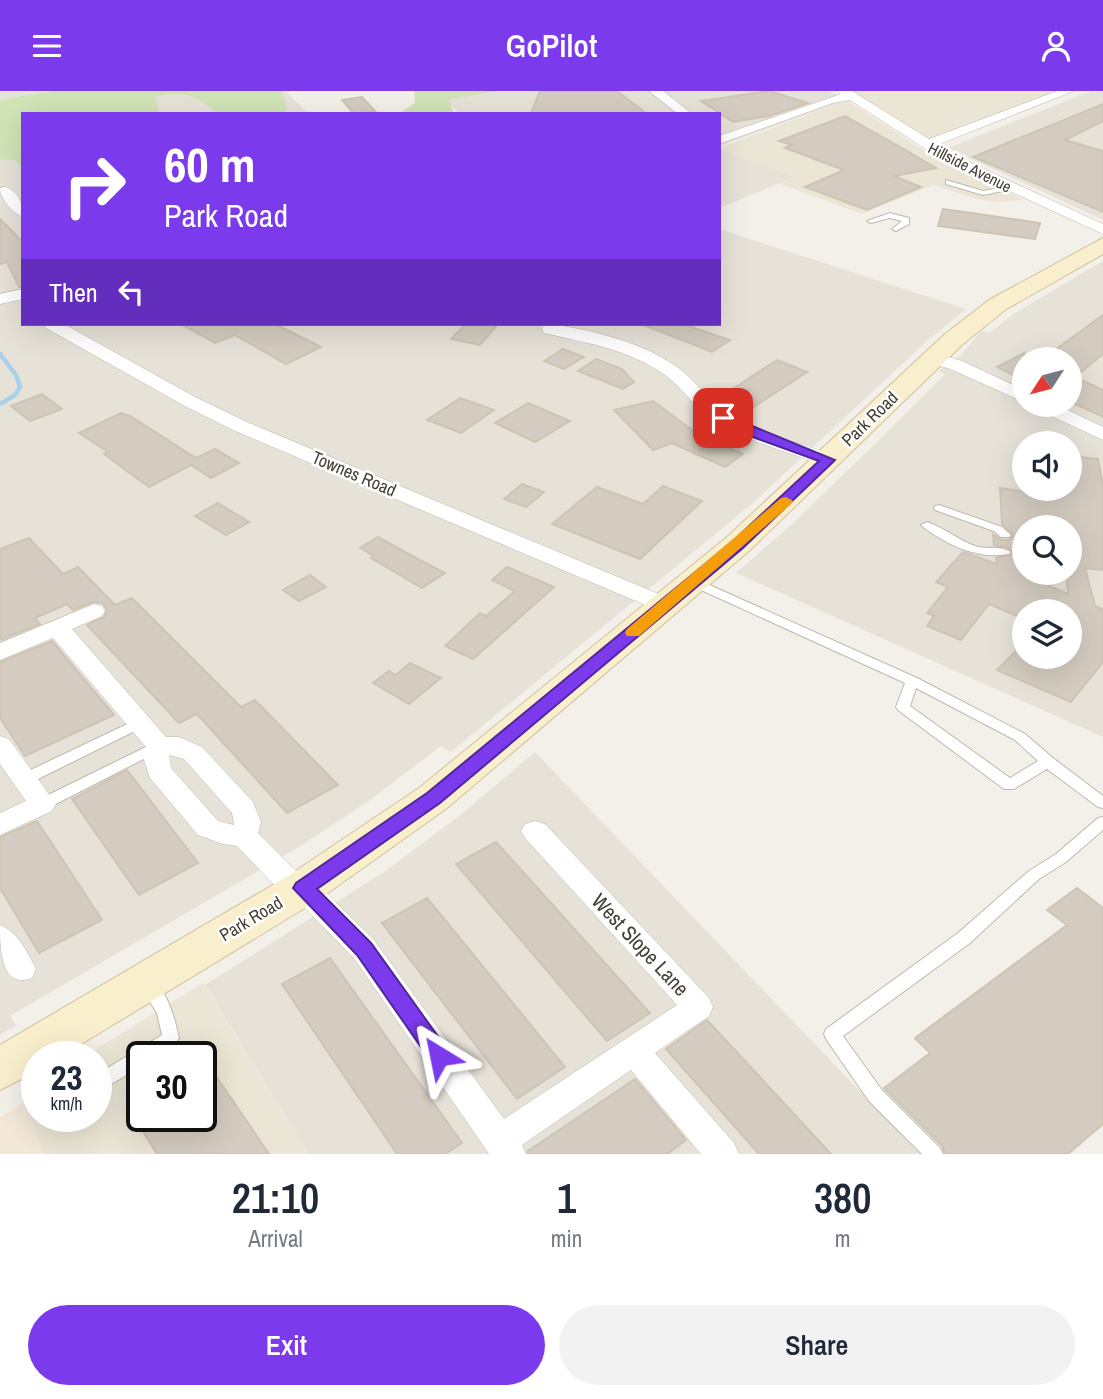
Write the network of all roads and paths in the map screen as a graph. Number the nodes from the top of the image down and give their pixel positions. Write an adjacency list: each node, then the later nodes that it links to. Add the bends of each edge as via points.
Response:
1 (655, 91): 4 (street)
2 (1068, 91): 6 (street)
3 (847, 94): 5 (street); 6 (street, Hillside Avenue)
4 (683, 112)
5 (721, 138)
6 (925, 144): 8 (street, Hillside Avenue)
7 (949, 182): 8 (lane, via 983,193)
8 (1013, 188): 13 (street, Hillside Avenue)
9 (5, 191): 10 (street)
10 (21, 211)
11 (871, 221): 12 (lane, via 890,215 906,220)
12 (896, 229)
13 (1103, 230)
14 (1103, 245): 17 (main road, Park Road, via 997,305)
15 (56, 326): 27 (street, Townes Road, via 240,426)
16 (550, 329): 21 (street, via 586,336 654,361 723,418)
17 (934, 358): 18 (street); 21 (main road, Park Road)
18 (1012, 391)
19 (1067, 417): 20 (street)
20 (1103, 434)
21 (828, 460): 26 (main road, Park Road)
22 (939, 507): 24 (lane)
23 (927, 525): 25 (lane, via 992,554)
24 (1005, 535)
25 (1005, 552)
26 (693, 582): 27 (main road, Park Road); 31 (lane)
27 (665, 605): 43 (main road, Park Road, via 433,798)
28 (94, 611): 29 (street)
29 (57, 627): 30 (street); 32 (street)
30 (0, 652)
31 (912, 681): 35 (lane, via 1020,737); 35 (lane, via 903,707 1009,785)
32 (140, 723): 34 (street); 36 (lane)
33 (0, 745): 36 (street)
34 (159, 746): 38 (lane); 42 (street, via 159,771 208,828); 42 (street, via 178,746 193,753 244,809 248,822)
35 (1048, 762): 37 (lane)
36 (24, 779): 38 (street)
37 (1103, 803)
38 (43, 804): 40 (street)
39 (1103, 822): 54 (lane, via 964,938 832,1034 875,1095)
40 (0, 825)
41 (535, 831): 48 (street, West Slope Lane, via 698,1007)
42 (244, 836): 43 (street)
43 (300, 890): 46 (main road, Park Road); 52 (street, via 364,949)
44 (0, 937): 45 (street)
45 (20, 969)
46 (146, 983): 47 (main road, Park Road); 51 (lane, via 165,1011 171,1038)
47 (66, 1041)
48 (634, 1050): 52 (street, West Slope Lane); 53 (street)
49 (21, 1061): 50 (main road, Park Road)
50 (0, 1069)
51 (112, 1075)
52 (504, 1147)
53 (722, 1154)
54 (934, 1154)

